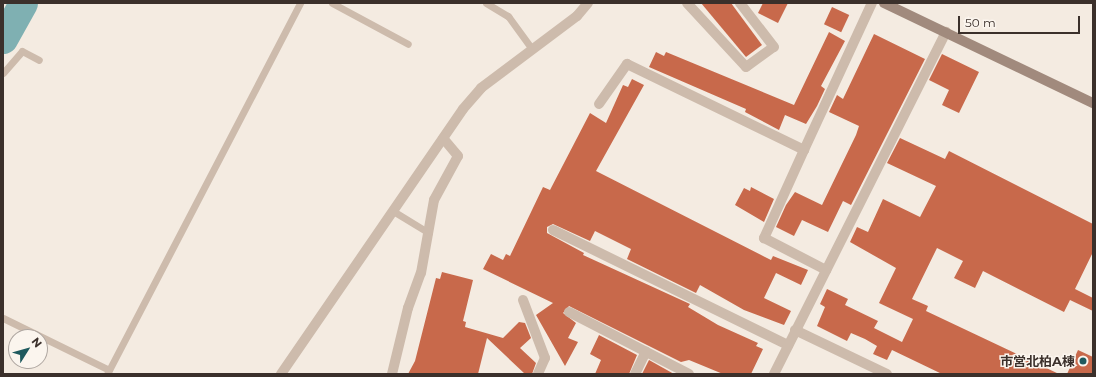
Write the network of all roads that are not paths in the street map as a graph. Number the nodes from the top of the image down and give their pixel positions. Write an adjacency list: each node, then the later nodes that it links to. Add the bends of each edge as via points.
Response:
1 (300, 3): 28 (lane)
2 (332, 3): 10 (lane)
3 (486, 3): 11 (lane, via 508,16)
4 (588, 3): 11 (street)
5 (687, 3): 6 (street, via 746,68 774,47)
6 (740, 3)
7 (872, 3): 17 (street)
8 (884, 3): 9 (street)
9 (946, 32): 14 (street); 21 (street)
10 (408, 44)
11 (532, 49): 16 (street, via 481,88)
12 (39, 60): 13 (lane, via 22,51)
13 (3, 73)
14 (1093, 103)
15 (599, 104): 17 (street, via 627,64)
16 (443, 138): 18 (street); 20 (street, via 458,156 434,200)
17 (804, 150): 21 (street, via 764,238)
18 (393, 211): 20 (lane); 29 (street)
19 (552, 230): 26 (street)
20 (429, 234): 30 (street)
21 (826, 270): 25 (street)
22 (523, 300): 31 (street, via 545,358)
23 (569, 312): 27 (street)
24 (3, 318): 28 (lane)
25 (795, 330): 26 (street); 35 (street)
26 (788, 345): 34 (street)
27 (646, 351): 32 (street); 33 (street)
28 (108, 372)
29 (282, 374)
30 (392, 374)
31 (538, 374)
32 (635, 374)
33 (689, 374)
34 (774, 374)
35 (887, 374)

